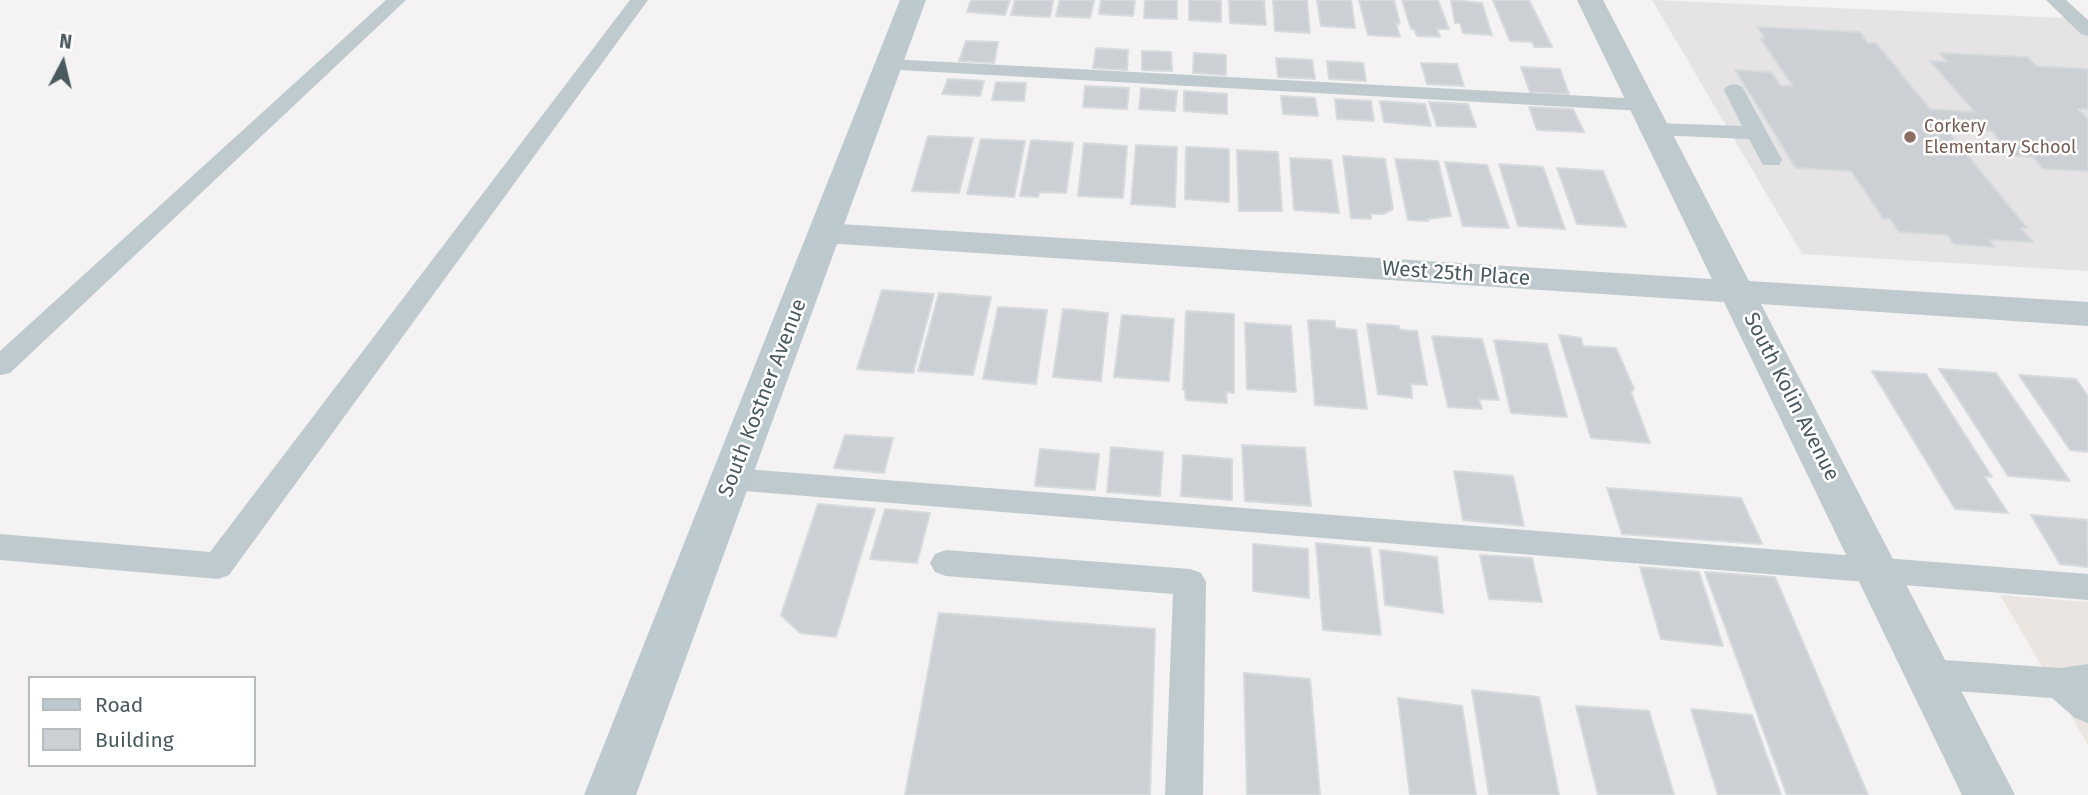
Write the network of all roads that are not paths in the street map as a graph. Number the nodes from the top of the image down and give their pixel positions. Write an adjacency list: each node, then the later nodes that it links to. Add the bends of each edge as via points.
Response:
1 (397, 0): 15 (lane)
2 (639, 0): 17 (lane, via 218,566)
3 (913, 0): 7 (street, South Kostner Avenue)
4 (1590, 0): 9 (street, South Kolin Avenue)
5 (2055, 0): 6 (lane)
6 (2088, 30)
7 (888, 65): 9 (lane); 12 (street, South Kostner Avenue)
8 (1734, 90): 10 (lane)
9 (1649, 117): 10 (lane); 13 (street, South Kolin Avenue)
10 (1756, 133): 11 (lane)
11 (1770, 160)
12 (825, 233): 13 (street, West 25th Place); 16 (street, South Kostner Avenue)
13 (1738, 292): 14 (street, West 25th Place); 19 (street, South Kolin Avenue)
14 (2088, 314)
15 (0, 366)
16 (732, 479): 19 (lane); 24 (street, South Kostner Avenue)
17 (0, 547)
18 (946, 563): 25 (lane, via 1190,582)
19 (1877, 570): 20 (lane); 21 (street, South Kolin Avenue)
20 (2088, 587)
21 (1929, 674): 22 (lane); 26 (street, South Kolin Avenue)
22 (2074, 681): 23 (lane)
23 (2088, 707)
24 (610, 795)
25 (1184, 795)
26 (1989, 795)

